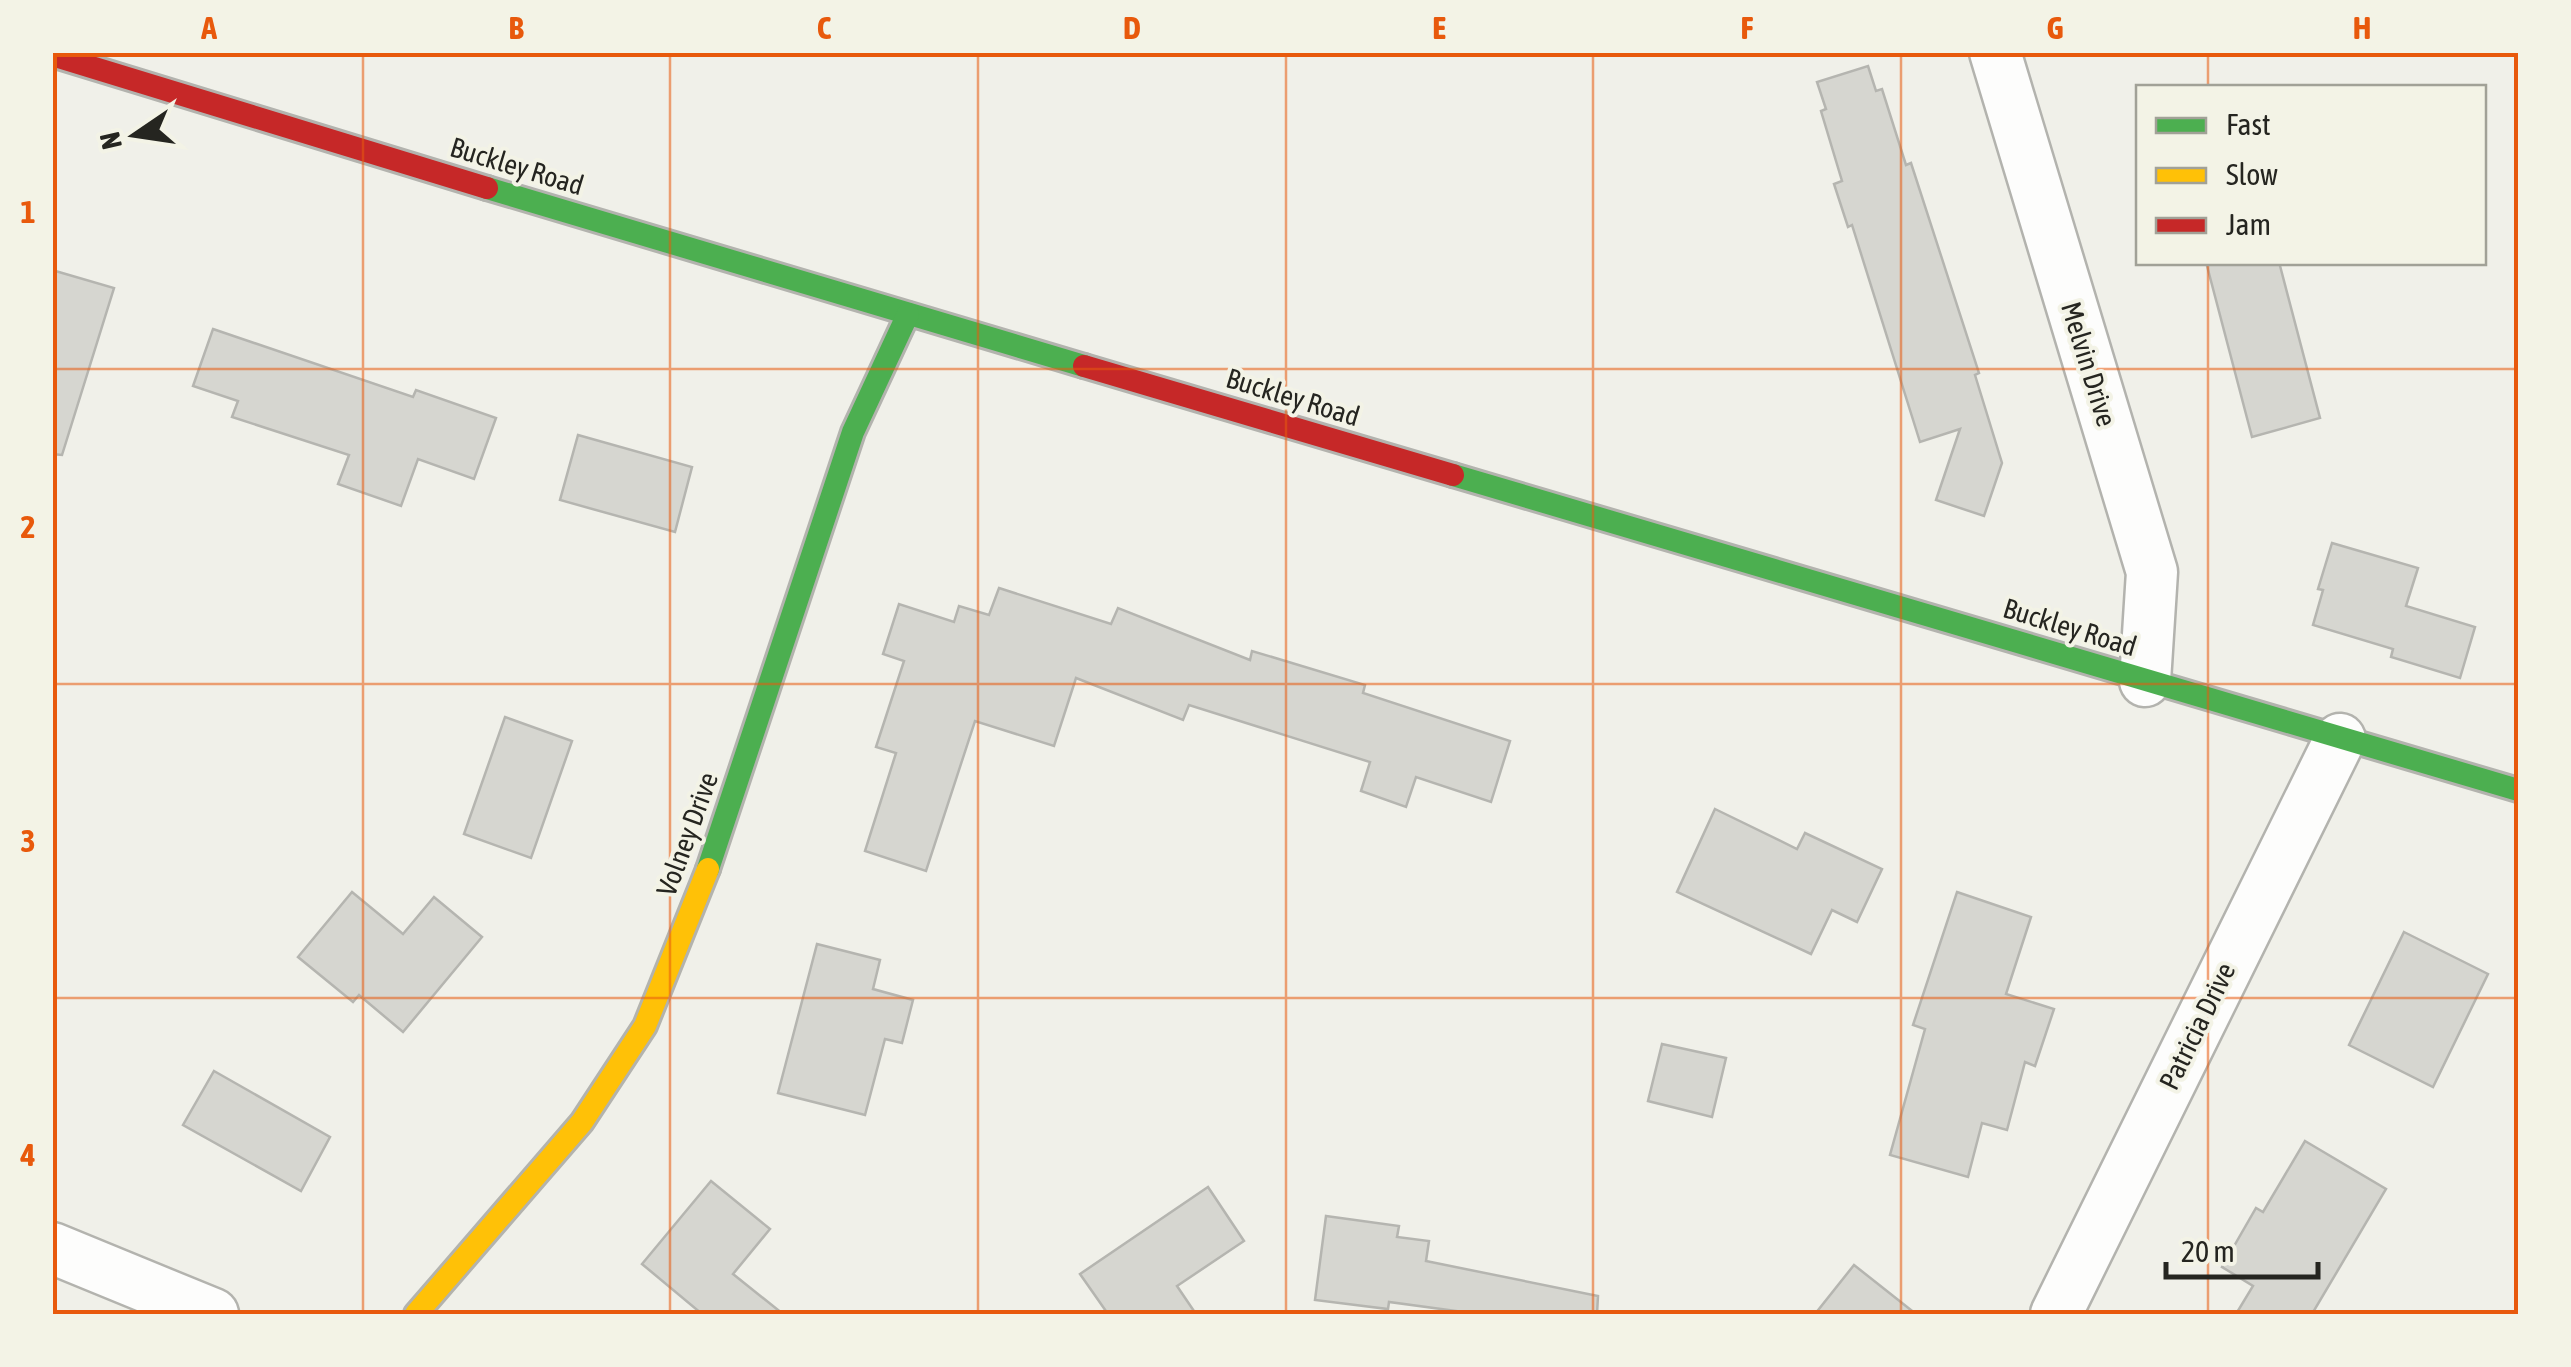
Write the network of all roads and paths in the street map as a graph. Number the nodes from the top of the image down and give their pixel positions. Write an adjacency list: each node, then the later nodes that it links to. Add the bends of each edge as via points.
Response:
1 (1996, 52): 4 (street, Melvin Drive, via 2152,572)
2 (52, 55): 3 (street, Buckley Road)
3 (908, 314): 4 (street, Buckley Road); 9 (street, Volney Drive, via 853,432 714,854 645,1026 582,1122)
4 (2145, 681): 5 (street, Buckley Road)
5 (2340, 739): 6 (street, Buckley Road); 10 (street, Patricia Drive)
6 (2518, 790)
7 (52, 1248): 8 (street)
8 (213, 1314)
9 (416, 1314)
10 (2056, 1314)

